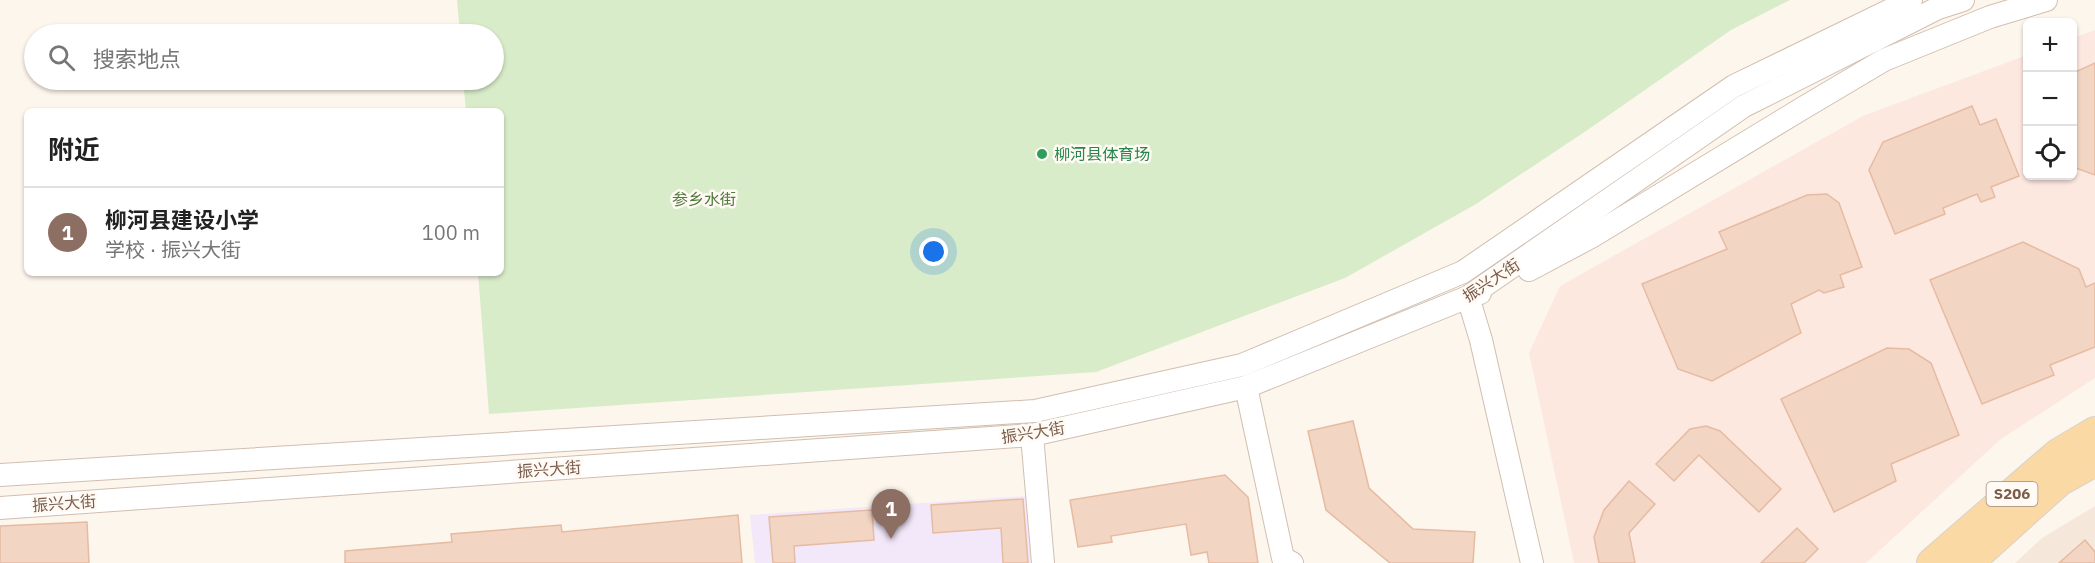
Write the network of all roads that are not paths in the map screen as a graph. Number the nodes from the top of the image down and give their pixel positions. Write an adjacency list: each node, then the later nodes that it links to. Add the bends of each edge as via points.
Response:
1 (1911, 0): 9 (street, 振兴大街, via 1734,86 1463,272 1242,365 1035,411)
2 (1963, 0): 4 (street, 振兴大街, via 1938,8 1744,106)
3 (2046, 0): 4 (street, via 1990,17 1884,60 1591,237 1498,286)
4 (1468, 297): 5 (street, 振兴大街); 13 (street)
5 (1246, 387): 7 (street, 振兴大街); 12 (street, via 1283,558)
6 (2095, 432): 14 (main road, S206, via 2058,454)
7 (1032, 435): 10 (street, 振兴大街); 11 (street)
8 (2095, 461): 15 (main road, S206, via 2059,481)
9 (0, 475)
10 (0, 508)
11 (1043, 563)
12 (1292, 563)
13 (1532, 563)
14 (1932, 563)
15 (1968, 563)

